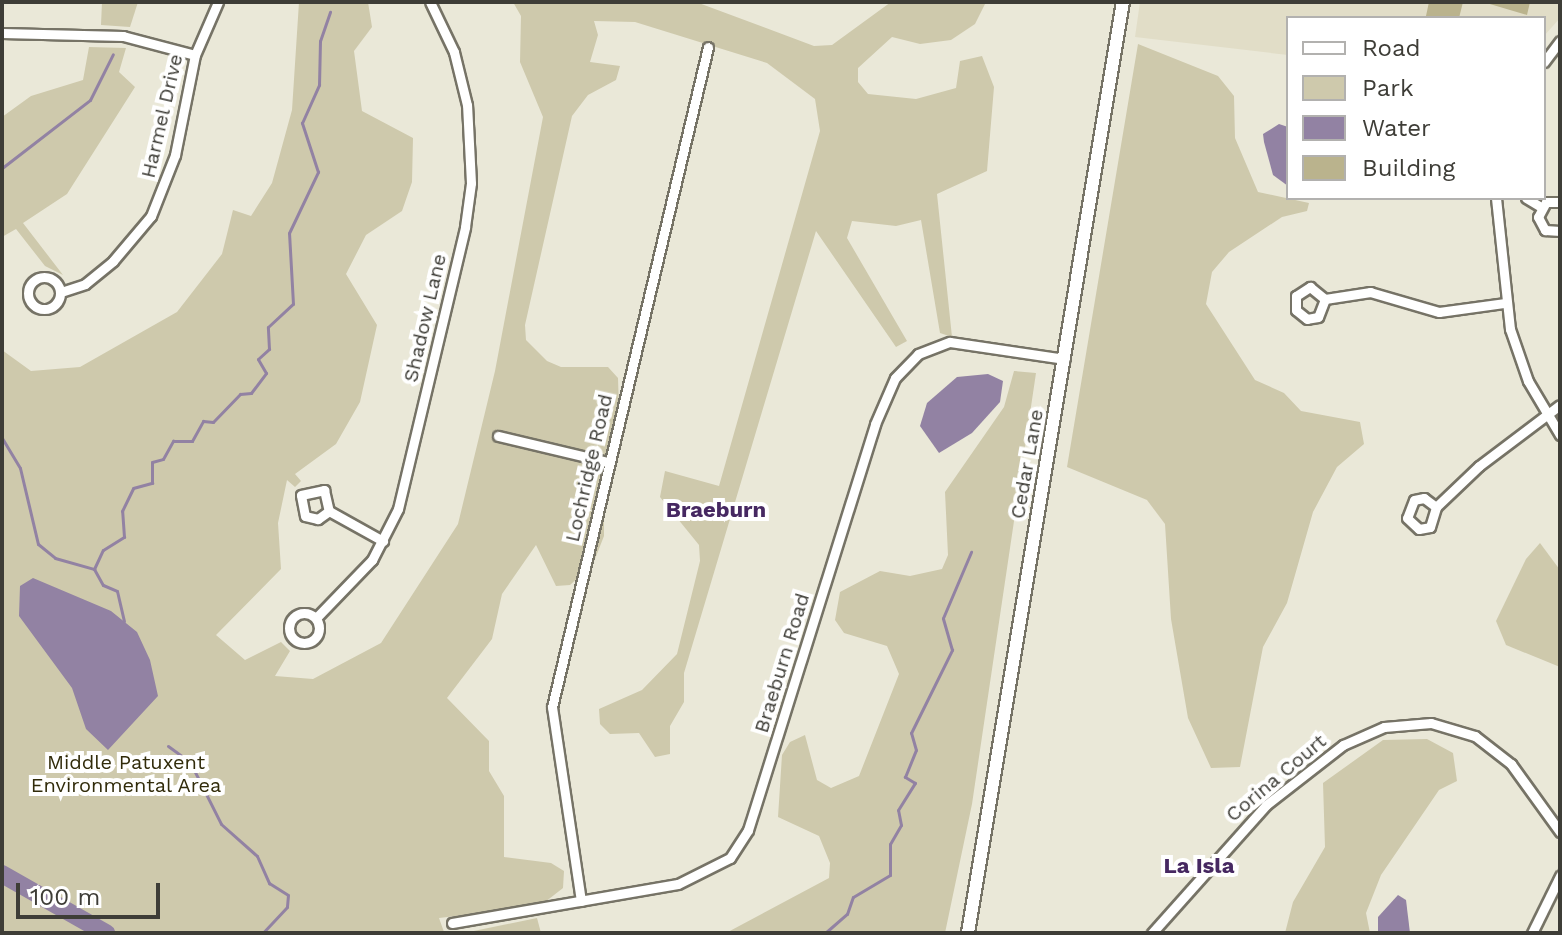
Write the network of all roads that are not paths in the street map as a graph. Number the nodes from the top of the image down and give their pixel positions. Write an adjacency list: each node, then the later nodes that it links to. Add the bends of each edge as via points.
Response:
1 (218, 2): 7 (street, Harmel Drive)
2 (430, 2): 25 (street, Shadow Lane, via 463,79 471,183 403,493)
3 (1123, 2): 17 (main road, Cedar Lane)
4 (2, 33): 7 (street, via 123,36)
5 (1560, 41): 8 (street)
6 (708, 47): 22 (street, Lochridge Road)
7 (195, 55): 14 (street, Harmel Drive, via 175,155 151,216 113,261 85,284)
8 (1546, 59)
9 (1496, 200): 16 (street)
10 (1529, 200): 12 (street)
11 (1560, 202): 12 (street)
12 (1541, 207): 13 (street, via 1541,226)
13 (1560, 231)
14 (61, 292)
15 (1325, 299): 16 (street, via 1370,292 1439,312)
16 (1505, 303): 19 (street, via 1521,365)
17 (1065, 359): 29 (street, Braeburn Road, via 963,341 928,349 902,368 875,424 744,840 703,877); 31 (main road, Cedar Lane)
18 (1560, 405): 19 (street)
19 (1546, 415): 20 (street); 23 (street)
20 (1560, 435)
21 (498, 436): 22 (street)
22 (608, 462): 29 (street, Lochridge Road, via 552,707)
23 (1436, 507)
24 (329, 511): 25 (street)
25 (383, 541): 26 (street, Shadow Lane)
26 (316, 618)
27 (1560, 832): 32 (street, Corina Court, via 1511,764 1475,736 1431,723 1384,727 1343,745 1266,805)
28 (1560, 876): 33 (street)
29 (581, 901): 30 (street, Braeburn Road)
30 (452, 923)
31 (968, 933)
32 (1152, 933)
33 (1532, 933)

